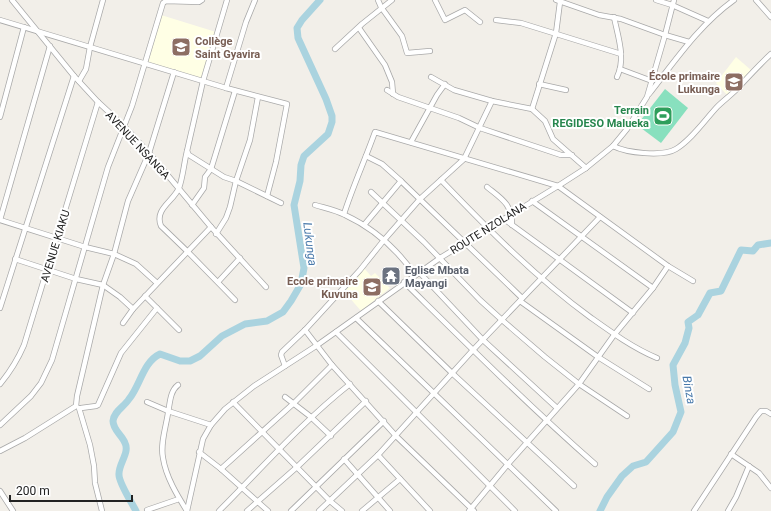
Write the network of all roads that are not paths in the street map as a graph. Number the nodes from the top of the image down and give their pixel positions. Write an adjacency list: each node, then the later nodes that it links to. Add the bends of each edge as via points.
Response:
1 (12, 0): 23 (street, AVENUE NSANGA)
2 (103, 0): 28 (street)
3 (202, 0): 33 (street, via 163,3)
4 (227, 0): 40 (street)
5 (255, 0): 44 (street)
6 (378, 0): 14 (street)
7 (392, 0): 14 (street)
8 (434, 0): 20 (street, via 445,20 465,10)
9 (656, 0): 13 (street)
10 (734, 0): 19 (street)
11 (756, 0): 16 (street)
12 (562, 1): 15 (street, via 599,15); 24 (street)
13 (673, 2): 19 (street); 25 (street, ROUTE NZOLANA)
14 (381, 8): 22 (street); 30 (street, via 402,36 407,53)
15 (614, 17): 25 (street); 31 (street)
16 (771, 17)
17 (0, 20): 21 (street)
18 (496, 20): 24 (street, via 521,23)
19 (708, 21): 26 (street)
20 (480, 22)
21 (24, 27): 23 (street); 55 (street)
22 (359, 28): 29 (street); 48 (street, via 385,65 392,82)
23 (38, 31): 27 (street, AVENUE NSANGA); 28 (street)
24 (556, 33): 31 (street); 43 (street)
25 (665, 35): 26 (street); 41 (street, ROUTE NZOLANA)
26 (689, 42): 50 (street)
27 (50, 46): 36 (street, AVENUE NSANGA); 89 (street, via 0,220)
28 (90, 48): 33 (street); 39 (street, via 86,69)
29 (335, 49)
30 (430, 51)
31 (621, 54): 34 (street)
32 (771, 54): 59 (street, via 676,149 659,153 625,150)
33 (146, 64): 35 (street); 56 (street)
34 (620, 69): 37 (street); 41 (street)
35 (174, 72): 40 (street); 61 (street)
36 (74, 76): 39 (street, AVENUE NSANGA); 89 (street)
37 (617, 76)
38 (431, 77): 42 (street)
39 (79, 81): 52 (street, AVENUE NSANGA)
40 (203, 81): 44 (street); 60 (street)
41 (652, 81): 50 (street, ROUTE NZOLANA)
42 (445, 84): 51 (street, via 454,90); 53 (street)
43 (540, 84): 46 (street); 54 (street)
44 (226, 88): 47 (street)
45 (387, 90): 48 (street)
46 (566, 90)
47 (235, 91): 49 (street); 66 (street)
48 (393, 94): 53 (street)
49 (258, 97): 69 (street, via 250,140); 74 (street, via 287,104)
50 (647, 97): 59 (street, ROUTE NZOLANA)
51 (492, 101): 54 (street); 57 (street)
52 (98, 102): 56 (street, AVENUE NSANGA); 93 (street, AVENUE KIAKU)
53 (430, 108): 57 (street); 58 (street)
54 (532, 109): 62 (street, via 545,121 553,138)
55 (0, 117)
56 (124, 126): 61 (street, AVENUE NSANGA); 96 (street, via 108,167)
57 (480, 128): 62 (street, via 561,155); 64 (street)
58 (411, 142): 63 (street, via 375,132); 64 (street)
59 (613, 146): 65 (street, ROUTE NZOLANA)
60 (186, 151): 66 (street); 72 (street)
61 (149, 154): 72 (street, AVENUE NSANGA); 98 (street, via 128,201)
62 (572, 155): 65 (street)
63 (366, 156): 67 (street, via 382,164); 81 (street)
64 (464, 159): 68 (street); 70 (street)
65 (586, 168): 70 (street, ROUTE NZOLANA)
66 (211, 169): 69 (street); 79 (street, via 205,177 204,188)
67 (401, 180): 75 (street); 77 (street)
68 (441, 180): 75 (street); 90 (street)
69 (236, 181): 74 (street); 91 (street, via 226,218)
70 (558, 186): 76 (street, ROUTE NZOLANA); 83 (street)
71 (487, 187): 82 (street, via 504,200)
72 (178, 189): 79 (street, AVENUE NSANGA); 97 (street, via 164,207 159,222)
73 (371, 192): 77 (street)
74 (267, 196): 78 (street)
75 (420, 199): 85 (street); 95 (street)
76 (532, 201): 82 (street, ROUTE NZOLANA); 92 (street)
77 (382, 202): 85 (street); 86 (street)
78 (281, 204)
79 (192, 205): 88 (street, AVENUE NSANGA)
80 (315, 205): 81 (street)
81 (344, 214): 86 (street)
82 (512, 214): 84 (street, ROUTE NZOLANA); 87 (street)
83 (600, 217): 92 (street); 103 (street)
84 (504, 219): 87 (street); 90 (street, ROUTE NZOLANA)
85 (402, 220): 94 (street); 100 (street)
86 (364, 225): 94 (street)
87 (512, 225): 102 (street)
88 (211, 227): 91 (street, AVENUE NSANGA); 97 (street)
89 (25, 228): 93 (street); 101 (street)
90 (487, 228): 95 (street, ROUTE NZOLANA); 107 (street)
91 (216, 234): 99 (street, AVENUE NSANGA)
92 (581, 236): 102 (street); 114 (street)
93 (57, 238): 96 (street); 104 (street, AVENUE KIAKU)
94 (384, 240): 105 (street); 127 (street)
95 (465, 243): 100 (street, ROUTE NZOLANA); 117 (street)
96 (85, 247): 98 (street); 106 (street)
97 (188, 252): 109 (street); 111 (street)
98 (114, 254): 111 (street, via 136,264); 112 (street)
99 (240, 258): 109 (street); 113 (street, AVENUE NSANGA)
100 (440, 258): 105 (street, ROUTE NZOLANA); 124 (street)
101 (15, 259): 104 (street); 119 (street)
102 (559, 260): 107 (street); 122 (street)
103 (668, 266): 108 (street); 114 (street)
104 (48, 270): 106 (street); 138 (street, AVENUE KIAKU, via 20,356)
105 (417, 274): 110 (street, ROUTE NZOLANA); 130 (street)
106 (76, 279): 112 (street); 158 (street, via 54,355 41,383)
107 (541, 279): 117 (street); 129 (street)
108 (693, 281)
109 (218, 282): 116 (street)
110 (404, 282): 118 (street, ROUTE NZOLANA); 132 (street)
111 (158, 283): 115 (street)
112 (102, 285): 121 (street); 149 (street, via 77,396)
113 (266, 287)
114 (653, 288): 122 (street)
115 (145, 296): 120 (street); 121 (street)
116 (235, 300)
117 (521, 300): 124 (street); 133 (street)
118 (378, 301): 123 (street, ROUTE NZOLANA); 137 (street)
119 (0, 308)
120 (157, 308): 126 (street); 149 (street, via 121,353 98,405)
121 (133, 309): 125 (street)
122 (633, 313): 129 (street)
123 (356, 318): 128 (street, ROUTE NZOLANA); 143 (street)
124 (502, 320): 130 (street); 140 (street)
125 (123, 323)
126 (179, 330)
127 (305, 330): 131 (street); 136 (street, via 282,352 281,357)
128 (336, 332): 131 (street, ROUTE NZOLANA); 152 (street)
129 (614, 335): 133 (street); 134 (street)
130 (483, 340): 132 (street); 150 (street)
131 (316, 346): 135 (street); 136 (street, ROUTE NZOLANA)
132 (473, 350): 137 (street); 156 (street)
133 (598, 357): 140 (street); 142 (street)
134 (658, 358)
135 (332, 365): 139 (street); 148 (street)
136 (285, 366): 147 (street, ROUTE NZOLANA)
137 (452, 373): 143 (street); 163 (street)
138 (0, 384)
139 (350, 384): 145 (street); 154 (street)
140 (579, 384): 150 (street); 155 (street)
141 (178, 385): 151 (street, via 172,393)
142 (649, 389)
143 (433, 393): 152 (street); 170 (street)
144 (285, 397): 148 (street)
145 (366, 401): 157 (street); 161 (street)
146 (147, 402): 151 (street)
147 (233, 402): 159 (street, ROUTE NZOLANA); 160 (street)
148 (294, 403): 154 (street); 160 (street)
149 (78, 407): 165 (street); 191 (street, via 90,445)
150 (557, 408): 156 (street)
151 (168, 411): 159 (street); 184 (street, via 162,457)
152 (416, 412): 162 (street); 179 (street)
153 (771, 414): 167 (street, via 766,410 761,411)
154 (311, 416): 161 (street); 164 (street)
155 (627, 416)
156 (547, 421): 163 (street); 171 (street)
157 (384, 422): 162 (street); 169 (street)
158 (0, 425)
159 (211, 425): 166 (street, ROUTE NZOLANA)
160 (262, 432): 164 (street); 174 (street)
161 (331, 436): 173 (street)
162 (396, 436): 168 (street); 189 (street)
163 (528, 443): 170 (street); 177 (street)
164 (279, 449): 173 (street); 180 (street)
165 (0, 451)
166 (200, 452): 174 (street); 192 (street, ROUTE NZOLANA)
167 (731, 454): 172 (street); 204 (street)
168 (378, 455): 175 (street); 176 (street)
169 (344, 459): 175 (street); 178 (street)
170 (508, 464): 179 (street); 203 (street)
171 (596, 464)
172 (749, 466): 181 (street, via 759,473); 205 (street)
173 (297, 467): 178 (street); 186 (street)
174 (221, 469): 180 (street)
175 (358, 474): 183 (street); 185 (street)
176 (400, 479): 183 (street); 201 (street)
177 (574, 486)
178 (316, 487): 185 (street); 196 (street)
179 (489, 487): 189 (street); 202 (street)
180 (242, 488): 186 (street); 193 (street)
181 (771, 488)
182 (0, 491): 187 (street)
183 (378, 497): 199 (street); 200 (street)
184 (179, 499): 188 (street); 192 (street)
185 (330, 501): 197 (street); 198 (street)
186 (257, 502): 194 (street); 195 (street)
187 (12, 509): 190 (street)
188 (147, 510)
189 (471, 510)
190 (6, 511)
191 (102, 511)
192 (187, 511)
193 (219, 511)
194 (247, 511)
195 (268, 511)
196 (291, 511)
197 (319, 511)
198 (342, 511)
199 (362, 511)
200 (390, 511)
201 (430, 511)
202 (515, 511)
203 (556, 511)
204 (694, 511)
205 (728, 511)

